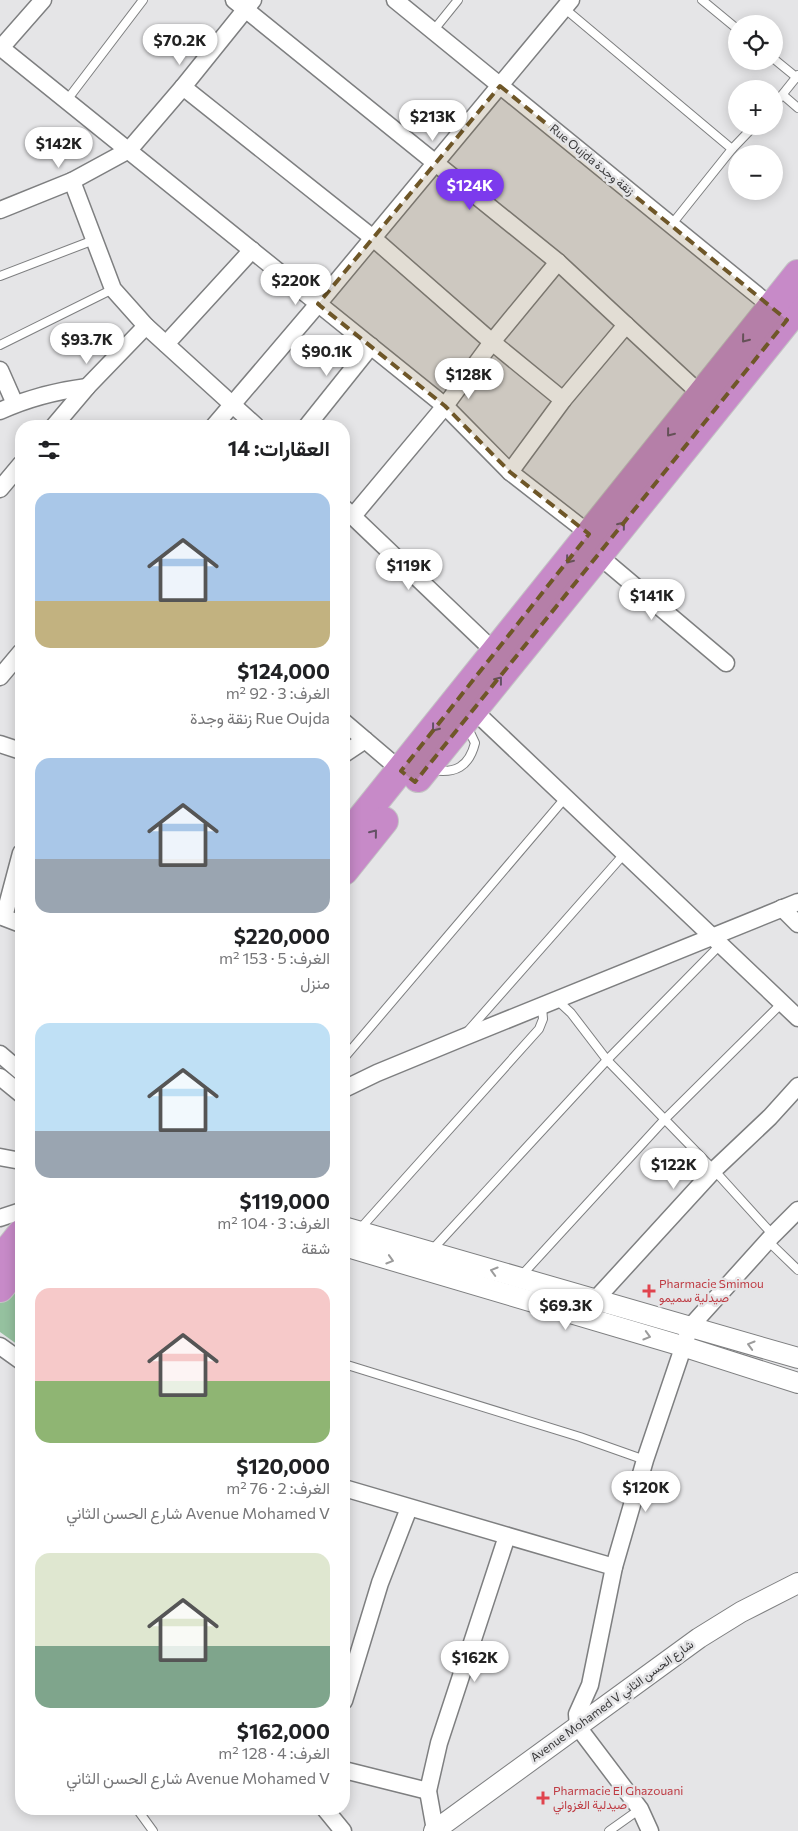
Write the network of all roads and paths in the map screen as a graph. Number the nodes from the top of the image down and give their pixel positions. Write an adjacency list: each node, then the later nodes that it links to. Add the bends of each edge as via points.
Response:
1 (43, 0): 10 (street)
2 (143, 0): 16 (lane)
3 (395, 0): 9 (street, Rue Oujda زنقة وجدة)
4 (458, 0): 9 (lane)
5 (702, 0): 8 (lane)
6 (244, 3): 14 (street); 23 (street)
7 (568, 4): 13 (street); 19 (lane)
8 (728, 21)
9 (433, 31): 13 (street, Rue Oujda زنقة وجدة)
10 (0, 48): 16 (street)
11 (783, 66): 12 (lane)
12 (797, 76): 15 (lane)
13 (500, 86): 23 (street); 26 (street, Rue Oujda زنقة وجدة)
14 (183, 87): 21 (street); 27 (street)
15 (783, 95): 17 (lane)
16 (67, 100): 21 (street)
17 (798, 108)
18 (745, 135): 20 (lane)
19 (728, 145)
20 (736, 145)
21 (128, 150): 24 (street); 29 (street)
22 (728, 154): 26 (lane)
23 (436, 163): 27 (street); 30 (street)
24 (72, 181): 25 (street); 28 (street)
25 (0, 210)
26 (672, 224): 33 (street, Rue Oujda زنقة وجدة)
27 (373, 238): 34 (street); 37 (street)
28 (94, 240): 31 (lane); 32 (street)
29 (252, 250): 34 (street); 38 (street)
30 (558, 262): 35 (street); 37 (street)
31 (0, 276)
32 (113, 289): 36 (street); 39 (lane)
33 (790, 298): 44 (highway)
34 (318, 304): 40 (street); 46 (street)
35 (626, 325): 43 (street); 44 (street)
36 (146, 326): 38 (street); 42 (street)
37 (492, 342): 43 (street); 47 (street)
38 (166, 344): 46 (street)
39 (0, 345)
40 (371, 346): 47 (street); 52 (street)
41 (0, 370): 45 (street)
42 (87, 387): 45 (street, via 57,391); 49 (street)
43 (563, 400): 54 (street)
44 (709, 402): 58 (highway)
45 (15, 404): 48 (street)
46 (232, 404): 50 (street); 51 (street)
47 (445, 406): 54 (street); 56 (street)
48 (0, 411)
49 (59, 420)
50 (219, 420)
51 (249, 420)
52 (312, 420)
53 (15, 471): 55 (street)
54 (510, 472): 58 (street)
55 (0, 489)
56 (350, 510)
57 (350, 514): 59 (street)
58 (597, 545): 59 (highway, one-way to 59); 61 (street); 63 (highway, one-way to 58)
59 (495, 652): 63 (highway)
60 (15, 659): 62 (street)
61 (726, 662)
62 (0, 677)
63 (466, 710): 69 (highway); 70 (street)
64 (350, 727): 65 (street)
65 (365, 740): 68 (street); 69 (street)
66 (0, 744): 67 (street)
67 (15, 749)
68 (350, 750)
69 (414, 774): 71 (highway); 73 (highway, one-way to 69)
70 (566, 797): 72 (street); 85 (lane)
71 (350, 834)
72 (625, 853): 80 (street); 84 (lane)
73 (350, 863)
74 (15, 873): 77 (street)
75 (798, 902): 76 (street)
76 (782, 908): 79 (street); 80 (street)
77 (2, 916): 78 (street)
78 (15, 921)
79 (798, 924)
80 (715, 941): 81 (street); 82 (street); 87 (lane)
81 (549, 1003): 84 (street); 87 (lane, via 571,1014); 100 (lane, via 539,1030)
82 (782, 1004): 83 (street); 93 (lane)
83 (798, 1018)
84 (462, 1038): 90 (street)
85 (350, 1051)
86 (0, 1054): 88 (street)
87 (607, 1060): 93 (lane); 105 (lane)
88 (15, 1067)
89 (0, 1076): 92 (street)
90 (350, 1086)
91 (798, 1086): 96 (street)
92 (15, 1089)
93 (665, 1120): 96 (lane); 108 (lane)
94 (0, 1157): 95 (street)
95 (15, 1160)
96 (714, 1170): 102 (lane); 110 (street)
97 (798, 1210): 102 (street)
98 (15, 1213): 99 (street)
99 (0, 1218)
100 (350, 1233)
101 (350, 1236): 105 (street)
102 (770, 1238): 107 (lane); 112 (street)
103 (15, 1241): 104 (highway)
104 (0, 1260)
105 (427, 1261): 108 (street, one-way to 105); 111 (street)
106 (15, 1269): 109 (highway)
107 (798, 1270)
108 (519, 1278): 110 (street)
109 (0, 1288)
110 (595, 1300): 111 (street); 112 (street)
111 (587, 1319): 114 (street, one-way to 114)
112 (690, 1327): 114 (street); 116 (street, one-way to 112)
113 (0, 1346): 115 (street)
114 (682, 1346): 118 (street); 119 (street)
115 (15, 1356)
116 (798, 1358)
117 (350, 1366): 119 (lane)
118 (798, 1383)
119 (644, 1460): 123 (street)
120 (350, 1490): 121 (street)
121 (409, 1508): 122 (street); 125 (street, via 380,1583)
122 (506, 1536): 123 (street); 128 (street, via 439,1743)
123 (614, 1567): 126 (street, via 590,1684 577,1714)
124 (798, 1583): 126 (street, Avenue Mohamed V شارع الحسن الثاني, via 740,1612 699,1638)
125 (350, 1681)
126 (578, 1727): 129 (street); 134 (street, Avenue Mohamed V شارع الحسن الثاني)
127 (350, 1772): 128 (street)
128 (428, 1791): 134 (street)
129 (640, 1809): 135 (lane); 136 (street)
130 (141, 1815): 132 (lane)
131 (329, 1815): 133 (street)
132 (153, 1831)
133 (343, 1831)
134 (435, 1831)
135 (609, 1831)
136 (650, 1831)

